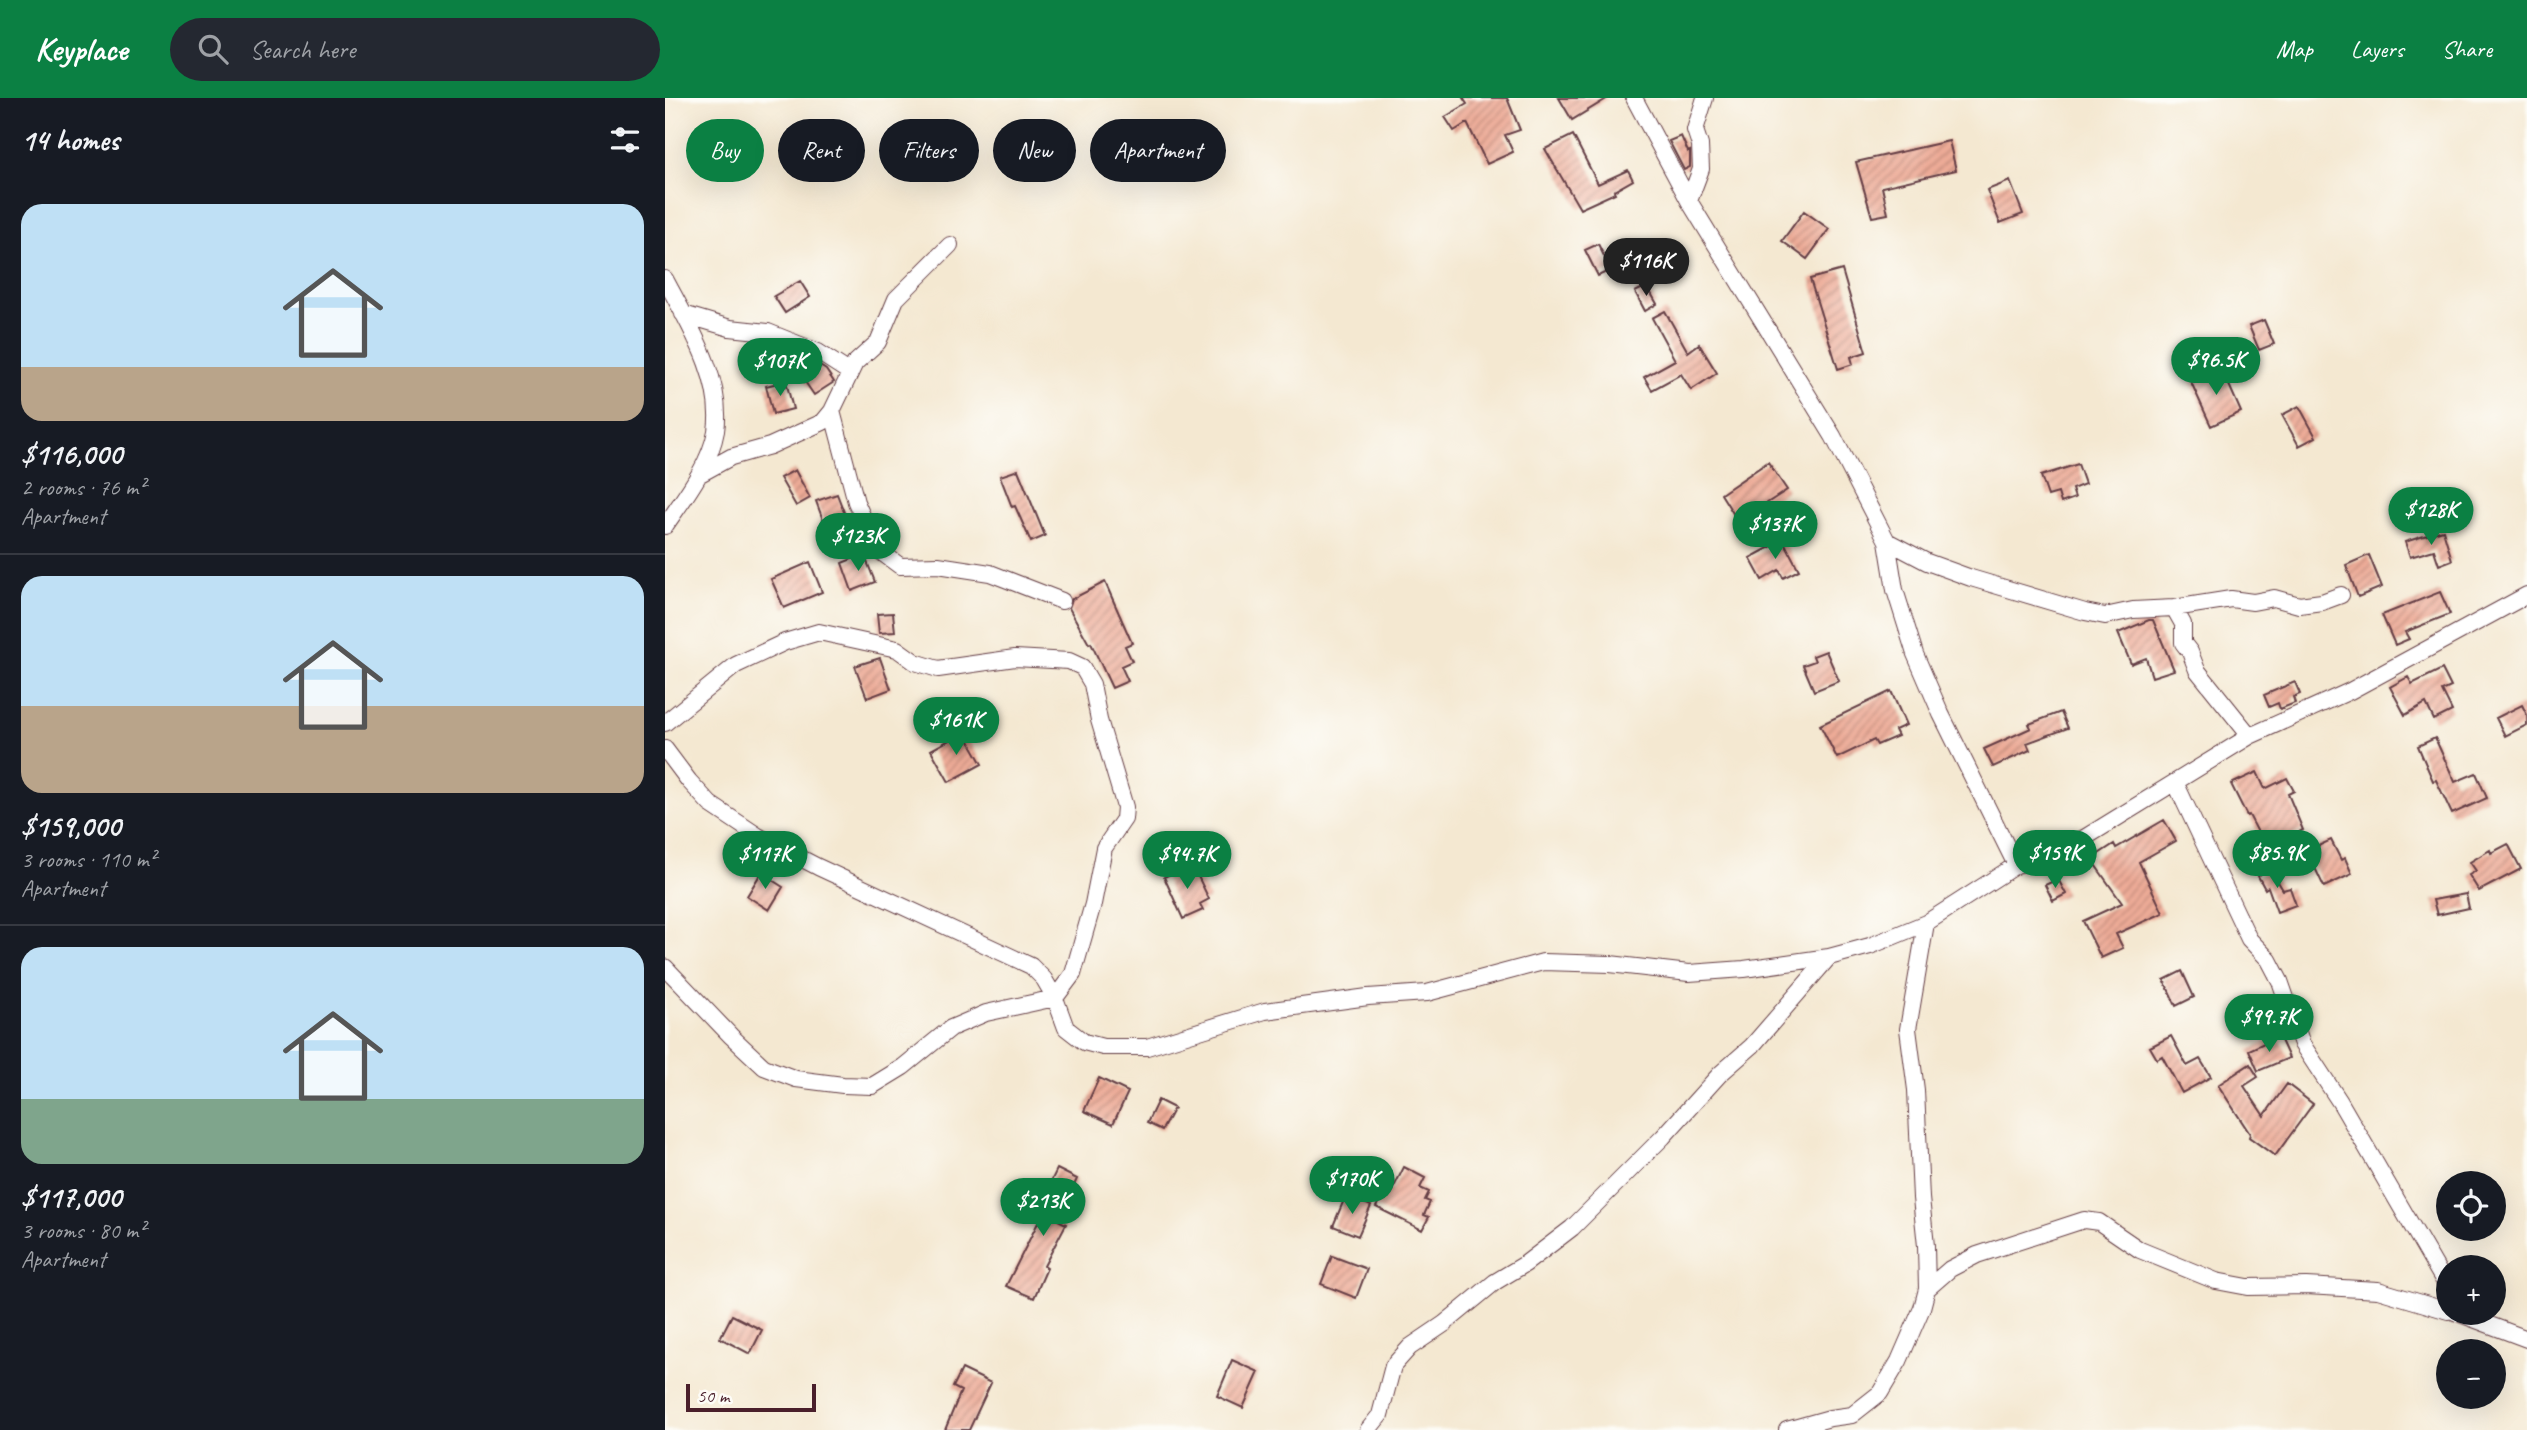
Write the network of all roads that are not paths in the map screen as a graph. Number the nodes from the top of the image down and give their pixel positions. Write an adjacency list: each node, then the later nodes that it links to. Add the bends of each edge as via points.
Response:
1 (1634, 98): 3 (street)
2 (1705, 98): 3 (street, via 1695,130 1701,169)
3 (1689, 201): 11 (street, via 1833,436)
4 (950, 245): 7 (street, via 896,299 878,342)
5 (665, 279): 6 (street)
6 (683, 314): 7 (street, via 730,328 768,332 818,352); 9 (street, via 703,351 717,402 716,432)
7 (849, 372): 8 (street)
8 (832, 411): 9 (street, via 811,429 731,457); 14 (street, via 856,502 877,549 900,566 938,565 990,573)
9 (700, 474): 10 (street)
10 (665, 526)
11 (1887, 541): 15 (street, via 1971,578 2084,612 2105,616); 20 (street, via 1895,590 1915,654)
12 (2341, 595): 15 (street, via 2299,605 2274,598 2253,602 2231,599)
13 (2527, 595): 17 (street, via 2350,691)
14 (1062, 601)
15 (2174, 608): 17 (street, via 2183,625 2183,643 2197,670)
16 (665, 723): 24 (street, via 736,665 819,632 897,649 915,662 938,669 1015,658 1069,661 1082,667 1092,684 1098,720 1125,807 1124,819 1104,848 1073,974)
17 (2250, 736): 19 (street)
18 (665, 749): 24 (street, via 711,803 758,836 1031,966)
19 (2175, 782): 20 (street, via 2055,856); 25 (street, via 2249,939 2269,960 2280,981 2302,1044)
20 (2016, 865): 21 (street)
21 (1926, 923): 22 (street); 26 (street, via 1907,1029 1916,1090)
22 (1829, 957): 24 (street, via 1689,973 1543,961 1427,993 1265,1011 1147,1047 1084,1042 1066,1028); 30 (street, via 1752,1046 1572,1228 1410,1347 1393,1366 1380,1415)
23 (665, 967): 24 (street, via 764,1067 796,1079 843,1085 872,1086 951,1028 986,1013)
24 (1055, 998)
25 (2436, 1267)
26 (1927, 1289): 27 (street, via 1949,1269 1977,1255 2084,1220 2099,1222 2140,1250 2216,1281 2248,1287 2378,1290); 31 (street, via 1880,1393 1852,1415)
27 (2436, 1307)
28 (2490, 1325): 29 (street)
29 (2527, 1339)
30 (1368, 1430)
31 (1787, 1430)

